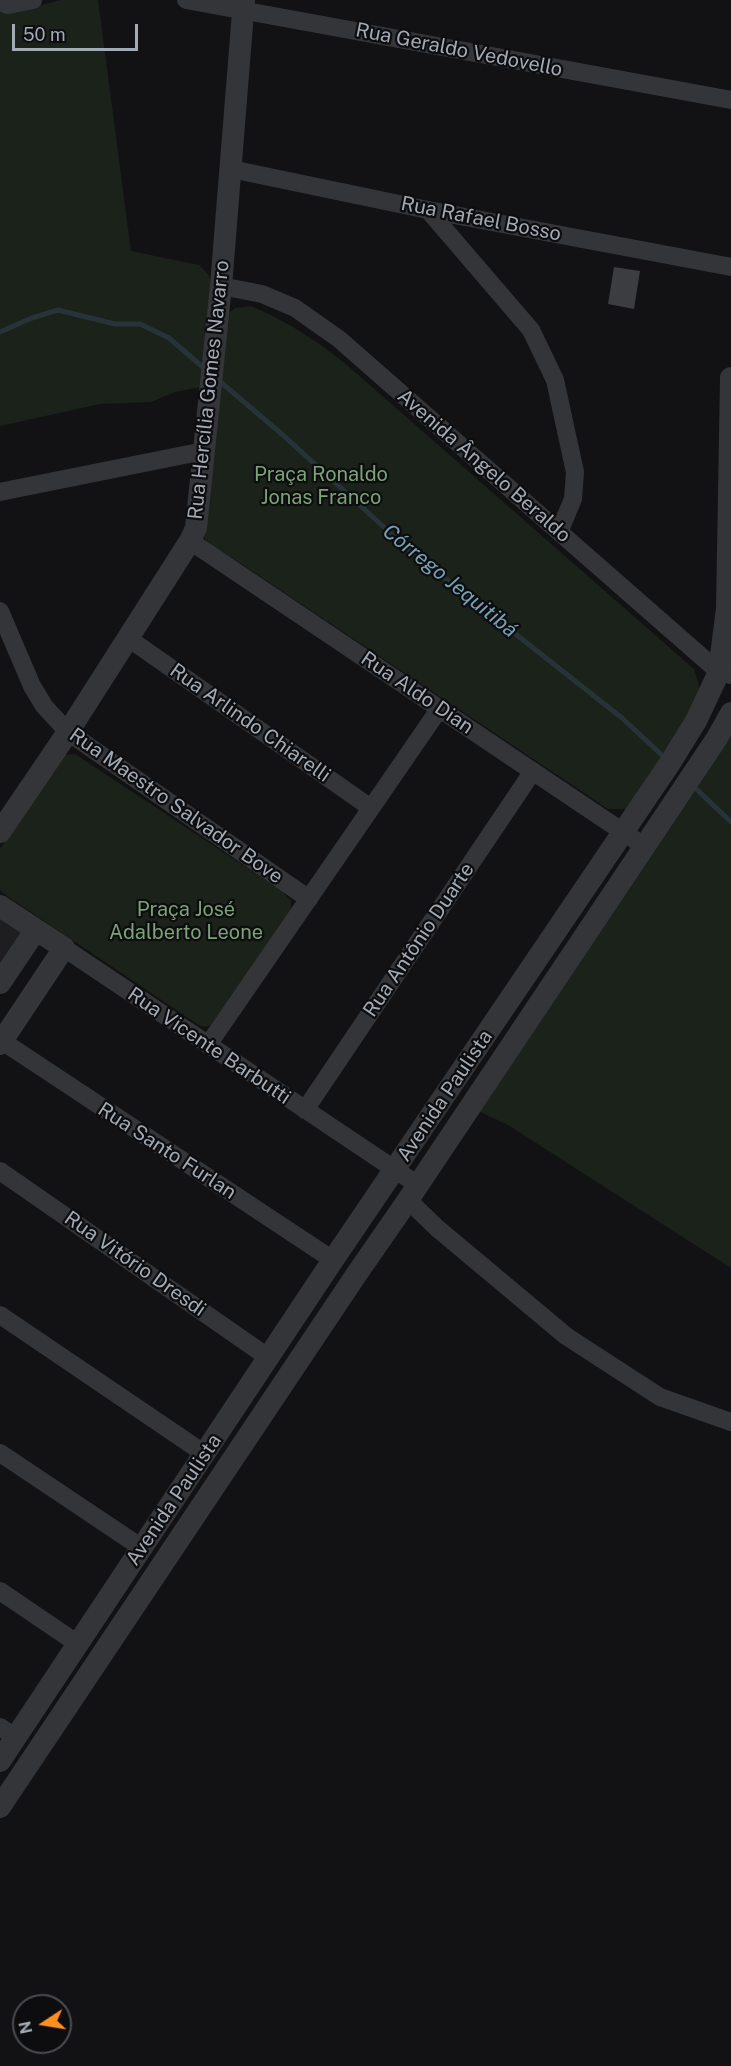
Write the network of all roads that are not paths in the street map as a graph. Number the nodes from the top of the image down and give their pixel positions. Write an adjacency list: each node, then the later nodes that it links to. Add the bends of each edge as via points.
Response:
1 (33, 0): 3 (street, via 8,5)
2 (186, 0): 4 (street, Rua Geraldo Vedovello)
3 (0, 2)
4 (244, 5): 5 (street, Rua Geraldo Vedovello); 6 (street, Rua Hercília Gomes Navarro)
5 (731, 100)
6 (231, 169): 7 (street, Rua Rafael Bosso); 9 (street, Rua Hercília Gomes Navarro)
7 (428, 210): 8 (street, Rua Rafael Bosso); 13 (street, via 531,330 555,380 575,472 573,499)
8 (731, 267)
9 (221, 286): 11 (street, Rua Hercília Gomes Navarro); 13 (street, Avenida Ângelo Beraldo, via 262,294 295,308 339,339)
10 (731, 378): 17 (street, Avenida Paulista)
11 (204, 451): 12 (street); 14 (street, Rua Hercília Gomes Navarro, via 196,528)
12 (0, 492)
13 (559, 532): 17 (street, Avenida Ângelo Beraldo)
14 (190, 541): 16 (street, Rua Hercília Gomes Navarro); 18 (street, Rua Aldo Dian)
15 (0, 612): 20 (street, Rua Maestro Salvador Bove, via 32,686)
16 (128, 638): 20 (street, Rua Hercília Gomes Navarro); 22 (street, Rua Arlindo Chiarelli)
17 (725, 674): 23 (street, Avenida Paulista)
18 (440, 708): 21 (street, Rua Aldo Dian); 22 (street)
19 (731, 713): 25 (street, Avenida Paulista)
20 (68, 732): 24 (street, Rua Hercília Gomes Navarro); 26 (street, Rua Maestro Salvador Bove)
21 (533, 771): 23 (street, Rua Aldo Dian); 33 (street, Rua Antônio Duarte)
22 (371, 807): 26 (street)
23 (622, 831): 25 (street, Rua Aldo Dian); 34 (street, Avenida Paulista)
24 (0, 832)
25 (644, 846): 36 (street, Avenida Paulista)
26 (309, 899): 32 (street)
27 (0, 906): 28 (street, Rua Vicente Barbutti)
28 (35, 931): 29 (street, Rua Vicente Barbutti); 30 (street)
29 (64, 948): 31 (street); 32 (street, Rua Vicente Barbutti)
30 (0, 983)
31 (1, 1042): 37 (street, Rua Santo Furlan)
32 (208, 1045): 33 (street, Rua Vicente Barbutti)
33 (304, 1110): 34 (street, Rua Vicente Barbutti)
34 (395, 1170): 36 (street, Rua Vicente Barbutti); 37 (street, Avenida Paulista)
35 (0, 1171): 39 (street, Rua Vitório Dresdi)
36 (413, 1193): 40 (street, Rua Vicente Barbutti, via 437,1228 566,1336 660,1397); 48 (street, Avenida Paulista)
37 (333, 1260): 39 (street, Avenida Paulista)
38 (0, 1315): 42 (street)
39 (269, 1358): 42 (street, Avenida Paulista)
40 (731, 1422)
41 (0, 1453): 43 (street)
42 (205, 1454): 43 (street, Avenida Paulista)
43 (142, 1548): 45 (street, Avenida Paulista)
44 (0, 1591): 45 (street)
45 (78, 1644): 46 (street, Avenida Paulista)
46 (8, 1732): 47 (street, Avenida Paulista)
47 (0, 1761)
48 (0, 1807)

